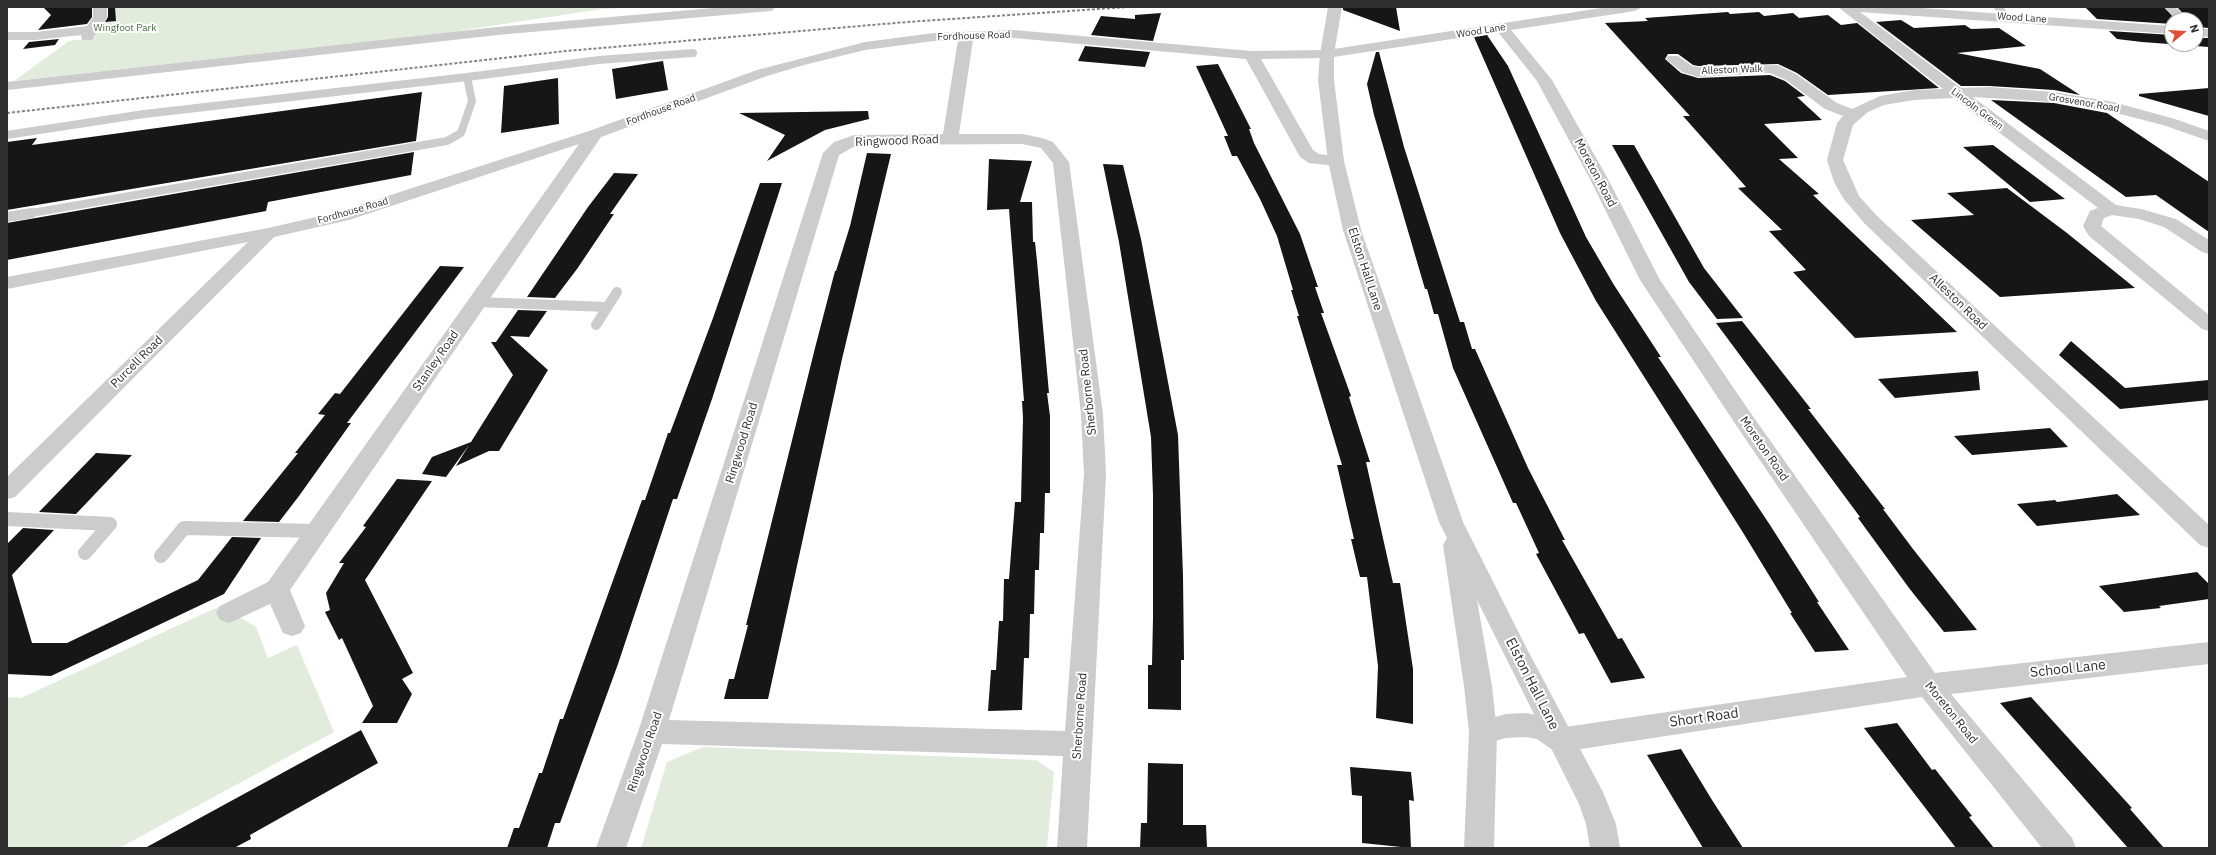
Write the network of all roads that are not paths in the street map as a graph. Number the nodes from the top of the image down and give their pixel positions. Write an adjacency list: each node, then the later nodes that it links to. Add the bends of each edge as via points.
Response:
1 (100, 7): 10 (street, via 100,17 90,33)
2 (770, 7): 17 (lane, via 497,31)
3 (1335, 7): 13 (street, Elston Hall Lane)
4 (1635, 7): 8 (street, Wood Lane)
5 (1845, 7): 18 (street, Lincoln Green)
6 (1848, 7): 7 (street, Wood Lane)
7 (2002, 12): 9 (street, Wood Lane)
8 (1502, 28): 13 (street, Wood Lane); 46 (street, Moreton Road, via 1544,80 1599,179 1650,280)
9 (2164, 29)
10 (7, 36)
11 (966, 36): 14 (street, Fordhouse Road, via 1014,34 1064,37); 20 (street, Fordhouse Road, via 892,42 799,62); 23 (street)
12 (693, 53): 16 (lane, via 607,59)
13 (1327, 54): 14 (street, Fordhouse Road); 24 (street, Elston Hall Lane, via 1326,80)
14 (1251, 55): 24 (street, via 1306,153 1315,159)
15 (1673, 59): 19 (street, Alleston Walk, via 1687,69 1698,72 1772,68 1791,77 1831,106)
16 (467, 77): 21 (lane, via 144,114); 26 (lane, via 472,101 461,133 448,141)
17 (7, 86)
18 (1955, 93): 19 (street, Alleston Road, via 1914,95 1880,101); 22 (street, Grosvenor Road, via 1996,92 2054,97 2170,122); 25 (street, Lincoln Green)
19 (1854, 115): 39 (street, Alleston Road, via 1845,123 1836,160 1843,182 1852,198 1870,219)
20 (595, 134): 27 (street, Fordhouse Road, via 343,216); 31 (street, Stanley Road)
21 (7, 135)
22 (2209, 136)
23 (950, 139): 47 (street, Ringwood Road, via 854,140 831,153); 50 (street, Sherborne Road, via 1036,141 1047,145 1061,162 1092,414 1095,474)
24 (1336, 161): 37 (street, Elston Hall Lane, via 1352,230)
25 (2111, 210): 28 (street, Lincoln Green, via 2153,217 2181,229); 34 (street, via 2096,215 2092,226 2095,232)
26 (7, 217)
27 (268, 233): 29 (street, Fordhouse Road); 35 (street, Purcell Road)
28 (2209, 248)
29 (7, 283)
30 (617, 292): 32 (lane)
31 (478, 302): 32 (lane); 38 (street, Stanley Road)
32 (607, 307): 33 (lane)
33 (596, 325)
34 (2209, 325)
35 (7, 491)
36 (7, 519): 40 (lane, via 110,524)
37 (1451, 522): 48 (street, Elston Hall Lane); 49 (street, Elston Hall Lane)
38 (318, 531): 41 (lane, via 184,528); 42 (street, Stanley Road)
39 (2209, 539)
40 (85, 553)
41 (161, 556)
42 (278, 589): 43 (street, Stanley Road); 44 (street)
43 (229, 613)
44 (292, 626)
45 (2209, 653): 46 (street, School Lane)
46 (1928, 685): 49 (street, Short Road); 55 (street, Moreton Road)
47 (652, 732): 50 (street); 51 (street, Ringwood Road)
48 (1483, 732): 49 (street, via 1506,726 1525,725 1543,728); 53 (street, Elston Hall Lane)
49 (1561, 740): 54 (street, Elston Hall Lane, via 1593,801 1601,824)
50 (1079, 744): 52 (street, Sherborne Road)
51 (611, 848)
52 (1072, 848)
53 (1479, 848)
54 (1605, 848)
55 (2061, 848)

